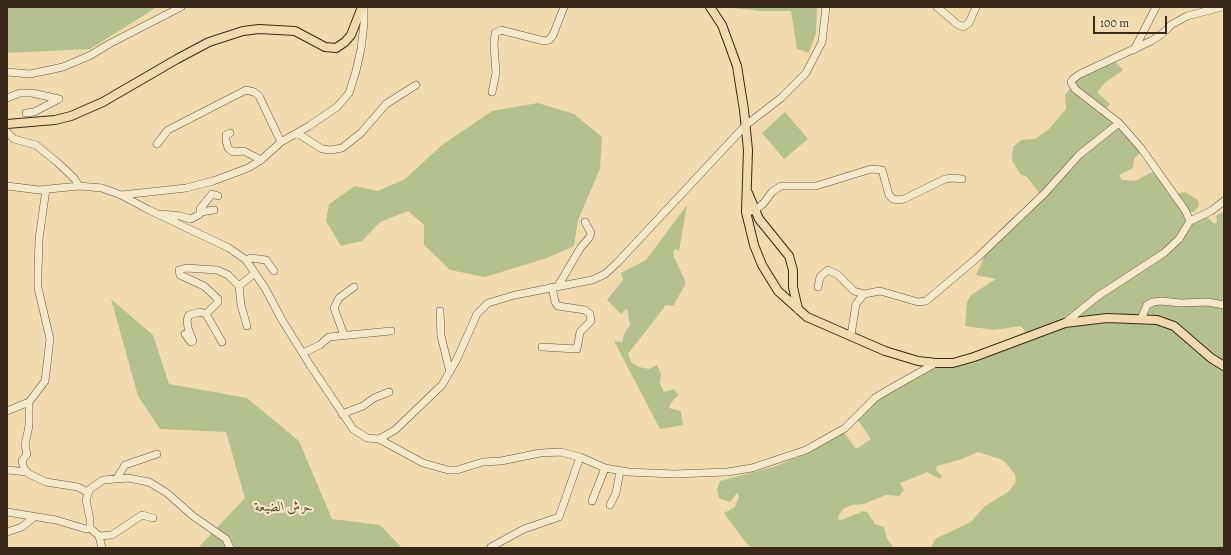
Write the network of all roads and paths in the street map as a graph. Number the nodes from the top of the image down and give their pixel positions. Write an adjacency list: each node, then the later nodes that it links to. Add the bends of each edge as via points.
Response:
1 (181, 7): 11 (street, via 63,67 30,74)
2 (363, 7): 17 (main road, via 351,35 336,48 326,47 291,30 243,31 210,42 109,99 71,116); 21 (street, via 361,49 349,92 337,107)
3 (564, 7): 13 (street, via 549,40 500,30 496,32 496,73)
4 (710, 7): 18 (main road, via 722,25 737,66)
5 (826, 7): 18 (street, via 822,42 806,73 779,100)
6 (937, 7): 7 (street, via 963,27 969,23)
7 (976, 7)
8 (1156, 7): 10 (street)
9 (1222, 7): 10 (street, via 1187,16)
10 (1134, 50): 16 (street, via 1080,74 1071,82 1075,89)
11 (7, 72)
12 (416, 85): 21 (street, via 386,104 361,133 342,148 322,149)
13 (492, 92)
14 (7, 98): 15 (street, via 20,93 32,93 59,99 34,112)
15 (26, 113)
16 (1119, 123): 39 (street, via 1153,162); 49 (street, via 1079,154 1045,193 977,258 926,301 918,302 880,291)
17 (7, 124)
18 (746, 125): 29 (main road); 47 (street, via 606,274 592,280)
19 (7, 132): 27 (street, via 14,139 36,145 74,178)
20 (230, 133): 24 (street, via 226,135 228,148 233,152 244,151)
21 (297, 133): 22 (street)
22 (282, 142): 23 (street, via 259,96 246,90 168,130); 24 (street)
23 (156, 144)
24 (261, 160): 30 (street, via 248,168 186,188)
25 (962, 179): 34 (street, via 945,179 898,200 889,195 882,170 871,169 816,186 781,186)
26 (7, 186): 28 (street)
27 (79, 186): 28 (street); 30 (street, via 98,188)
28 (46, 189): 68 (street, via 39,239 38,282 50,339 45,381)
29 (748, 193): 34 (main road); 36 (main road)
30 (121, 195): 37 (street)
31 (218, 196): 35 (street, via 212,194)
32 (1224, 200): 39 (street, via 1206,214)
33 (214, 210): 35 (street)
34 (755, 210): 36 (street); 38 (main road)
35 (200, 212): 37 (street, via 191,219)
36 (746, 212): 41 (main road)
37 (157, 214): 42 (street, via 229,248)
38 (759, 219): 41 (main road); 51 (main road, via 789,256)
39 (1190, 221): 55 (street, via 1179,239 1164,253 1098,296)
40 (585, 222): 47 (street, via 591,233 589,238)
41 (747, 222): 51 (main road, via 757,253 772,282)
42 (246, 260): 43 (street, via 266,260); 44 (street)
43 (274, 270)
44 (255, 274): 45 (street); 63 (street)
45 (239, 286): 53 (street, via 228,275 217,270 179,270 180,275 204,286 218,298 218,302); 56 (street)
46 (354, 287): 59 (street, via 339,298 334,308)
47 (555, 287): 62 (street, via 555,302 558,306 585,310 590,314 591,321 580,332 577,349); 66 (street, via 488,303 477,314)
48 (818, 288): 49 (street, via 820,276 828,270 838,275 854,290)
49 (864, 294): 60 (street, via 856,304)
50 (1224, 305): 54 (street, via 1208,302 1181,304 1161,300 1147,305)
51 (798, 309): 60 (main road, via 814,322)
52 (440, 311): 66 (street, via 441,336)
53 (206, 314): 58 (street, via 189,314 188,328 193,341 191,342); 61 (street)
54 (1141, 319): 55 (main road, via 1100,319); 65 (main road, via 1165,322 1174,326)
55 (1065, 323): 64 (main road, via 974,357 953,363)
56 (247, 326)
57 (391, 331): 59 (street)
58 (185, 334)
59 (344, 335): 63 (street, via 329,337 320,345)
60 (852, 335): 64 (main road, via 885,351 918,361)
61 (222, 342)
62 (542, 346)
63 (303, 353): 70 (street)
64 (936, 363): 76 (street, via 875,398 846,428 796,454 752,468 727,472 674,474)
65 (1224, 366)
66 (450, 372): 71 (street, via 442,385 422,406 395,430)
67 (389, 392): 70 (street)
68 (29, 402): 69 (street); 77 (street, via 29,426 25,445 27,454 22,462)
69 (7, 411)
70 (342, 414): 71 (street, via 362,436)
71 (379, 439): 73 (street, via 423,463 448,470 540,453 561,452)
72 (157, 454): 78 (street, via 125,465)
73 (580, 457): 74 (street); 88 (street, via 559,517 524,529)
74 (605, 468): 76 (street); 80 (street)
75 (7, 470): 77 (street)
76 (620, 471): 81 (street, via 616,493)
77 (27, 472): 79 (street, via 46,482 78,487)
78 (117, 478): 79 (street, via 103,480); 90 (street, via 149,482 160,488 193,516 219,533 226,539)
79 (88, 492): 85 (street, via 86,500)
80 (592, 501)
81 (610, 505)
82 (7, 512): 83 (street)
83 (34, 517): 85 (street, via 56,520 86,530); 86 (street, via 22,527)
84 (153, 518): 87 (street, via 142,515 112,535)
85 (90, 528): 87 (street)
86 (7, 532)
87 (99, 536): 89 (street)
88 (491, 547)
89 (102, 548)
90 (230, 548)

